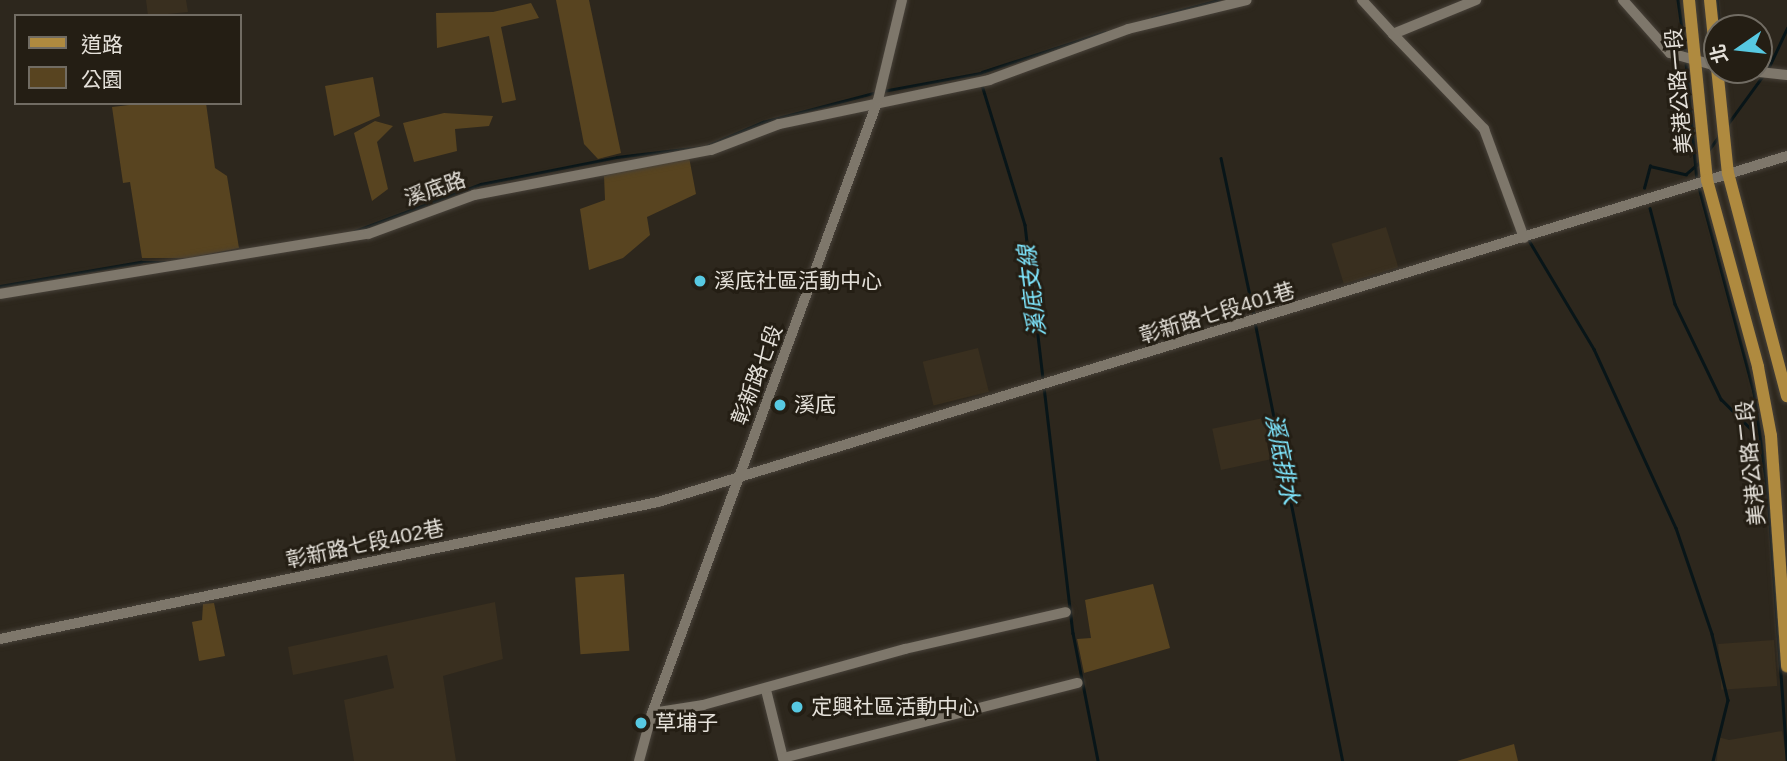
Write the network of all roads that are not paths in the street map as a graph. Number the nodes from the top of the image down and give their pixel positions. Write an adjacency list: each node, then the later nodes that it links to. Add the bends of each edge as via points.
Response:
1 (902, 0): 11 (street, 彰新路七段)
2 (1247, 0): 11 (street, 溪底路, via 1128,29 989,80)
3 (1362, 0): 7 (street)
4 (1476, 0): 7 (street)
5 (1623, 0): 8 (street, via 1670,53)
6 (1689, 0): 8 (main road, 美港公路一段)
7 (1396, 31): 15 (street, via 1484,129)
8 (1696, 62): 9 (street); 14 (main road, 美港公路一段)
9 (1703, 63)
10 (1718, 84): 13 (main road, 美港公路一段)
11 (878, 100): 16 (street, 溪底路, via 779,124 711,150 474,195 368,234); 18 (street, 彰新路七段)
12 (1787, 156): 13 (street, 彰新路七段401巷)
13 (1728, 173): 14 (street, 彰新路七段401巷); 17 (main road, 美港公路二段)
14 (1707, 180): 15 (street, 彰新路七段401巷); 21 (main road, 美港公路二段, via 1758,367 1771,436)
15 (1524, 238): 18 (street, 彰新路七段401巷)
16 (0, 294)
17 (1787, 396)
18 (737, 479): 20 (street, 彰新路七段402巷, via 610,513); 24 (street, 彰新路七段)
19 (1066, 612): 23 (street, via 905,649)
20 (0, 639)
21 (1787, 666)
22 (1079, 683): 23 (street, via 783,758)
23 (766, 690): 24 (street)
24 (652, 713): 25 (street, 彰新路七段)
25 (639, 761)

